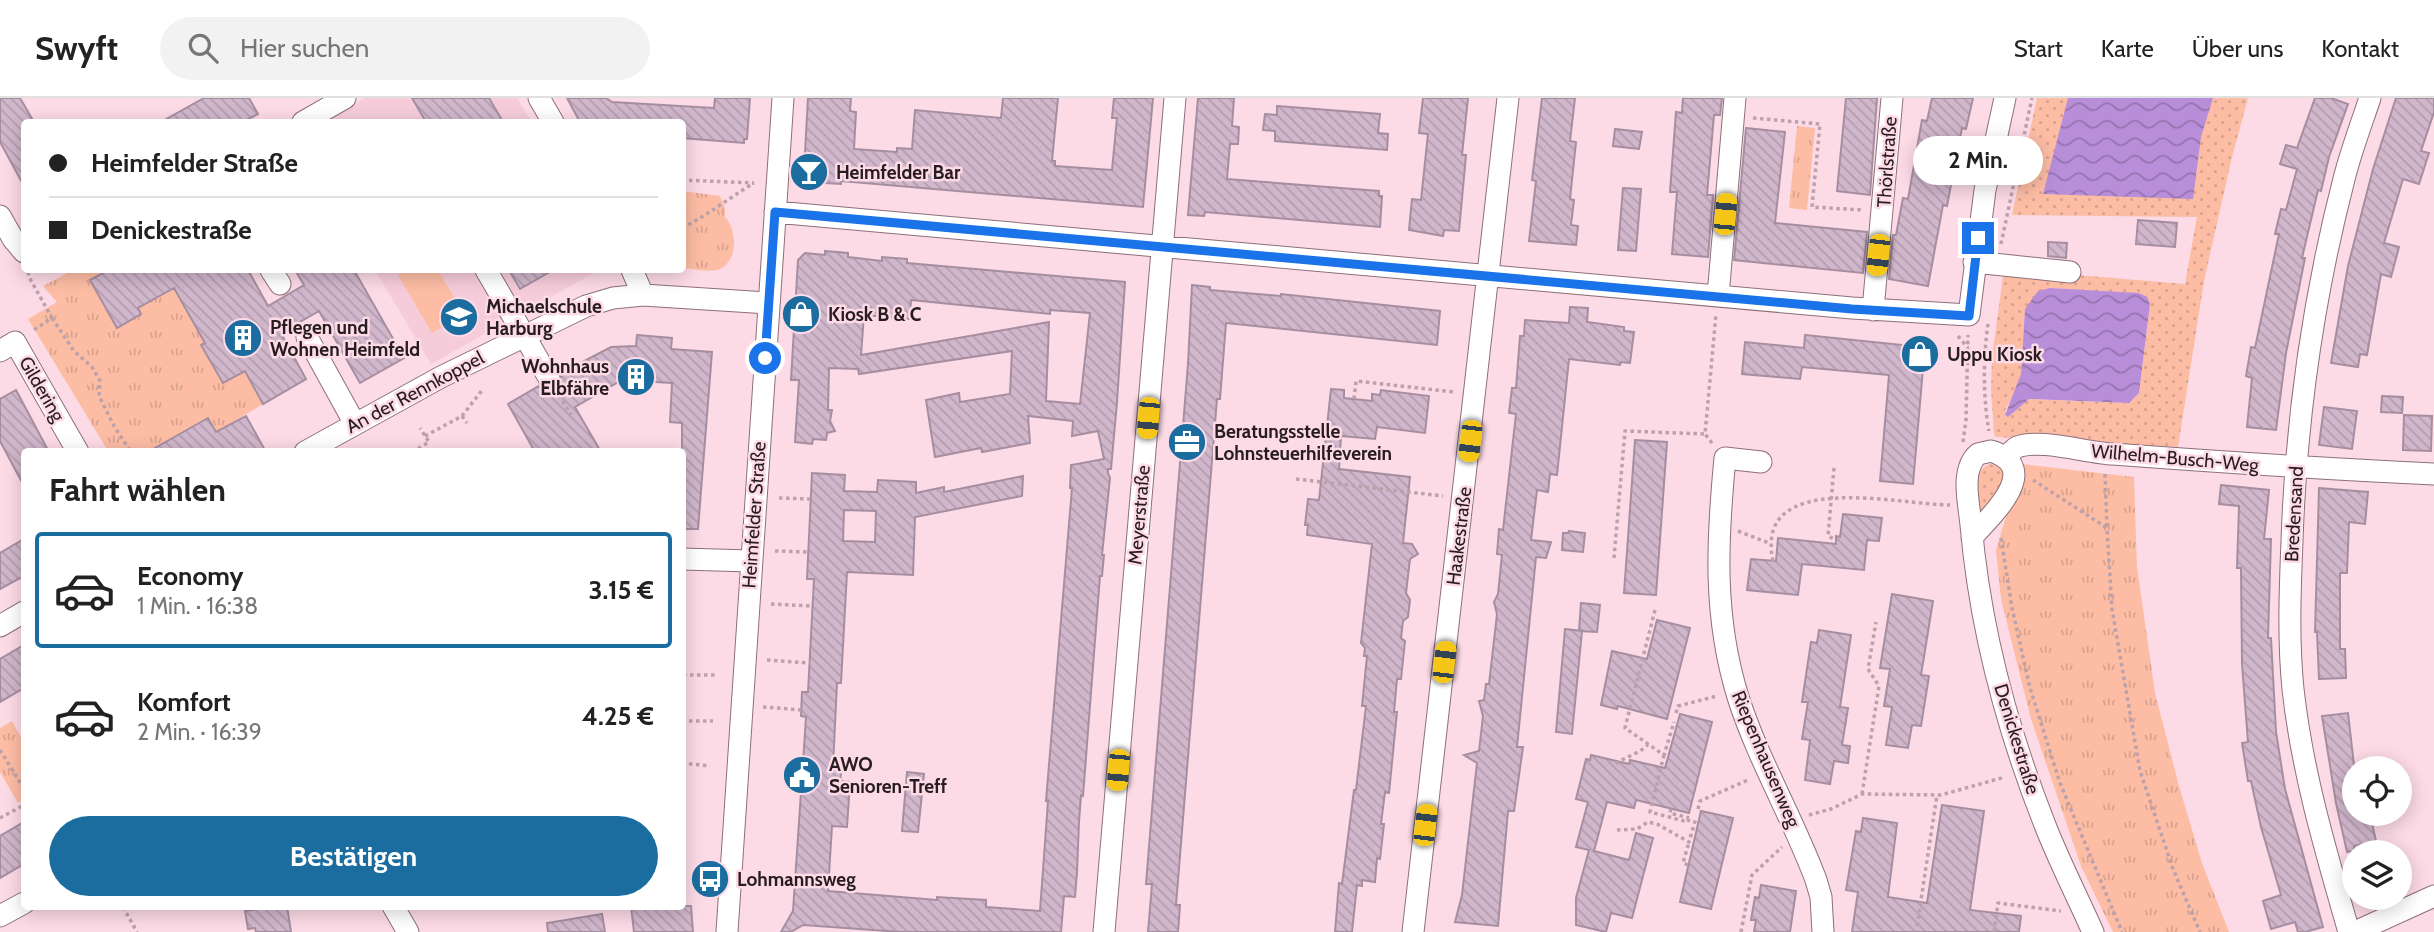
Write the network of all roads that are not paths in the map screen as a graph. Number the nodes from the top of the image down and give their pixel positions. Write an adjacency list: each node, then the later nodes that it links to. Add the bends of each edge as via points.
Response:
1 (345, 98): 10 (street)
2 (539, 98): 11 (street)
3 (783, 98): 12 (street, Heimfelder Straße)
4 (1175, 98): 14 (street, Meyerstraße)
5 (1508, 98): 20 (street, Haakestraße)
6 (1892, 98): 24 (street, Thörlstraße)
7 (2005, 98): 16 (street)
8 (2370, 98): 34 (street, Bredensand, via 2344,178 2316,312)
9 (1734, 107): 22 (street)
10 (308, 119)
11 (551, 119)
12 (775, 212): 14 (street); 23 (street, Heimfelder Straße)
13 (0, 216): 15 (street)
14 (1163, 247): 20 (street); 47 (street, Meyerstraße)
15 (21, 248)
16 (1974, 262): 17 (street); 24 (street, via 1979,317)
17 (2070, 272)
18 (488, 273): 25 (street)
19 (633, 273): 21 (street)
20 (1489, 276): 22 (street); 48 (street, Haakestraße)
21 (643, 295): 23 (street, An der Rennkoppel); 25 (street, An der Rennkoppel, via 586,306)
22 (1718, 296): 24 (street)
23 (769, 303): 38 (street, Heimfelder Straße)
24 (1873, 310)
25 (522, 335): 28 (street); 29 (street, An der Rennkoppel)
26 (307, 337): 29 (street)
27 (8, 347): 30 (street, Gildering)
28 (549, 378)
29 (355, 424): 31 (street, An der Rennkoppel)
30 (75, 448)
31 (312, 448)
32 (1761, 461): 49 (street, Riepenhausenweg, via 1725,458 1718,519 1723,621 1749,727 1816,880)
33 (2011, 461): 34 (street, Wilhelm-Busch-Weg, via 2025,445); 36 (street, via 2013,485); 36 (street, Denickestraße, via 1987,450 1974,458 1967,470)
34 (2296, 468): 35 (street, Wilhelm-Busch-Weg); 51 (street, Bredensand, via 2291,567 2293,689 2309,790)
35 (2434, 474)
36 (1972, 537): 50 (street, Denickestraße, via 1979,600 2016,741 2046,828)
37 (686, 559): 38 (street)
38 (751, 561): 46 (street, Heimfelder Straße)
39 (21, 614): 40 (street)
40 (0, 626)
41 (2434, 896): 52 (street)
42 (21, 904): 44 (street)
43 (395, 910): 45 (street)
44 (0, 916)
45 (408, 932)
46 (727, 932)
47 (1104, 932)
48 (1413, 932)
49 (1823, 932)
50 (2093, 932)
51 (2348, 932)
52 (2355, 932)

